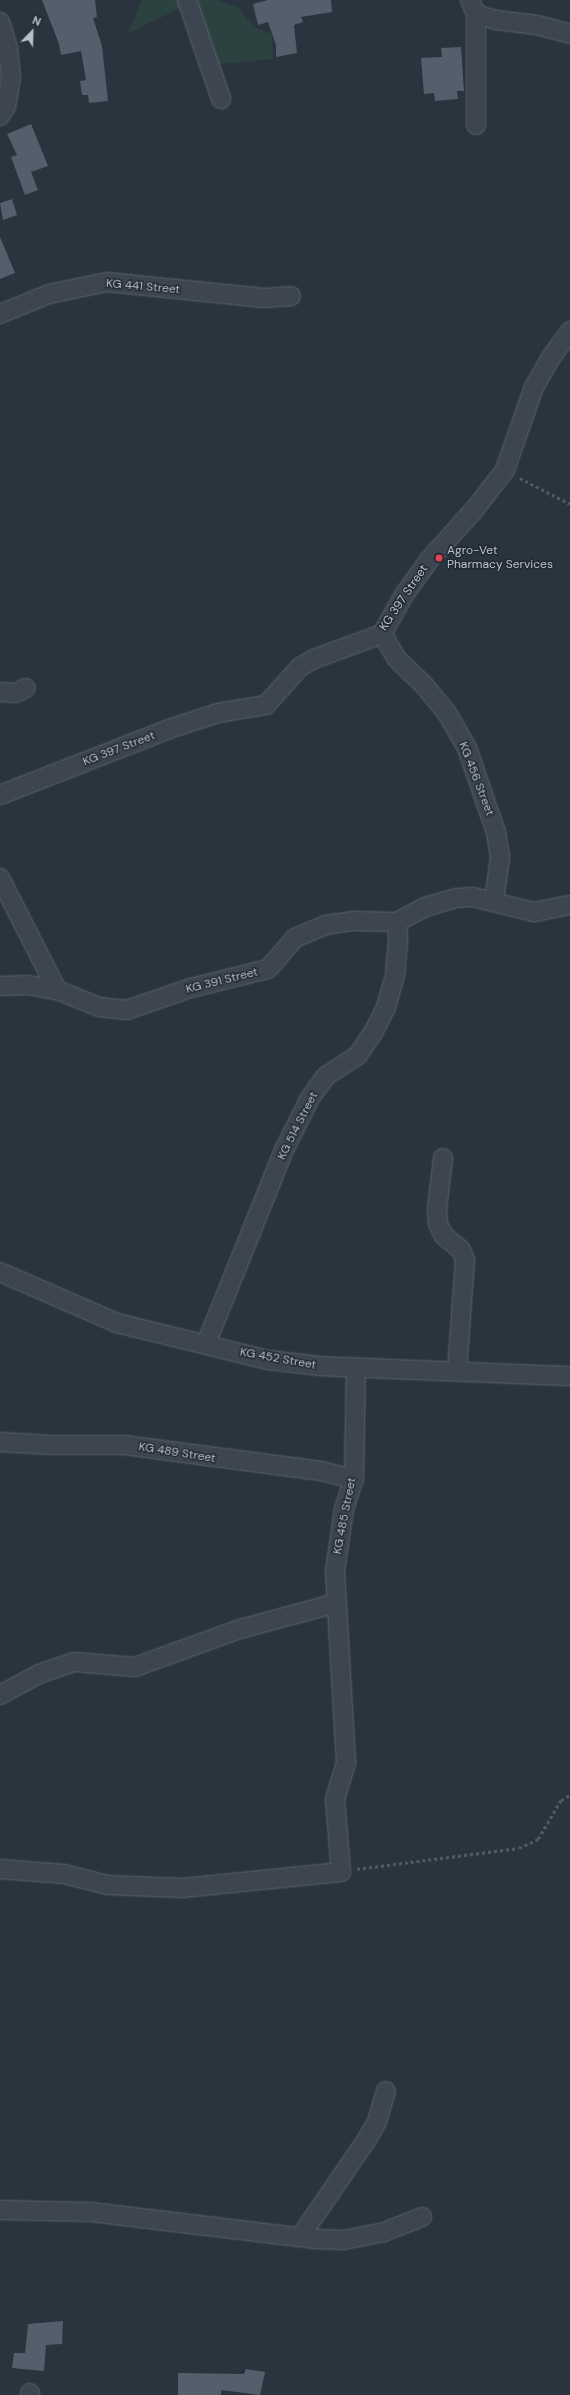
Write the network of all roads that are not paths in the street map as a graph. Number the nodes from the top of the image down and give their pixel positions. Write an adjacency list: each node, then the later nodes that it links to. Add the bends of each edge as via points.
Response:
1 (187, 0): 5 (street)
2 (473, 7): 4 (street, via 496,20 537,25); 7 (street)
3 (0, 22): 6 (street, via 8,49 11,76 6,106)
4 (570, 34)
5 (221, 99)
6 (0, 116)
7 (476, 125)
8 (291, 296): 9 (street, KG 441 Street, via 264,298 107,282 49,294)
9 (0, 314)
10 (570, 331): 11 (street, KG 397 Street, via 534,387 505,470 474,510 430,559 404,595)
11 (382, 634): 14 (street, KG 397 Street, via 314,659 300,667 266,705 218,713 169,729); 16 (street, KG 456 Street, via 397,659 424,685 447,713 467,748 496,832 500,858)
12 (26, 688): 13 (street, via 16,692)
13 (0, 692)
14 (0, 795)
15 (0, 878): 20 (street)
16 (494, 901): 17 (street, KG 391 Street, via 520,911 534,912); 18 (street, KG 391 Street, via 473,897 457,898 425,907)
17 (570, 905)
18 (396, 922): 20 (street, KG 391 Street, via 353,921 325,925 295,938 268,969 191,988 127,1010 99,1007); 23 (street, KG 514 Street, via 398,936 395,975 386,1007 358,1055 326,1076 310,1098 284,1150)
19 (0, 986): 20 (street, KG 391 Street, via 28,985)
20 (57, 990)
21 (443, 1158): 25 (street, via 437,1210 438,1224 444,1236 461,1250 465,1260)
22 (0, 1272): 23 (street, KG 452 Street, via 117,1323)
23 (206, 1344): 24 (street, KG 452 Street, via 268,1360)
24 (356, 1368): 25 (street, KG 452 Street); 28 (street, KG 485 Street)
25 (457, 1372): 26 (street, KG 452 Street)
26 (570, 1376)
27 (0, 1442): 28 (street, KG 489 Street, via 124,1445 321,1471)
28 (354, 1479): 29 (street, KG 485 Street, via 344,1509 335,1571)
29 (337, 1603): 30 (street, via 240,1629 135,1667 74,1662 39,1674); 31 (street, KG 485 Street, via 346,1762 335,1799 341,1872 177,1888 107,1885 64,1874)
30 (0, 1695)
31 (0, 1869)
32 (386, 2091): 35 (street, via 367,2140)
33 (0, 2210): 35 (street, via 124,2214)
34 (422, 2217): 35 (street, via 362,2239)
35 (300, 2237)

